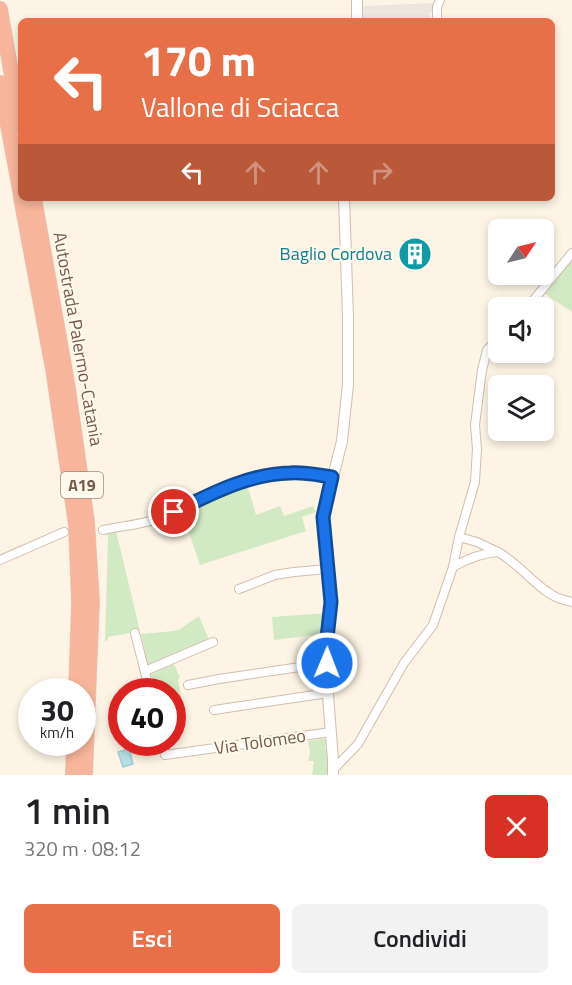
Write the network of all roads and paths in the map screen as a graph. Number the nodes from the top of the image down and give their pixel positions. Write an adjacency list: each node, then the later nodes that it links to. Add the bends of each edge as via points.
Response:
1 (357, 0): 4 (street)
2 (440, 0): 5 (street)
3 (0, 9): 7 (highway)
4 (357, 18)
5 (437, 18)
6 (0, 83): 8 (highway, Autostrada Palermo-Catania / A19)
7 (18, 110)
8 (18, 181)
9 (22, 201): 31 (highway, Autostrada Palermo-Catania / A19, via 53,369 76,525)
10 (35, 201): 41 (highway, Autostrada Palermo-Catania / A19, via 87,521 92,601)
11 (344, 201): 15 (street, via 348,385 342,441)
12 (572, 253): 13 (street)
13 (536, 297)
14 (488, 349): 18 (street, via 475,425 475,482)
15 (332, 477): 16 (street, via 289,472 255,477 158,519); 24 (street, via 323,517)
16 (103, 530)
17 (64, 532): 22 (street)
18 (459, 537): 19 (street); 23 (street)
19 (477, 542): 20 (street); 21 (street, via 482,547)
20 (498, 552): 21 (street); 26 (street, via 552,594)
21 (480, 555): 23 (street)
22 (0, 560)
23 (453, 567): 39 (street, via 433,625 404,663 358,744)
24 (328, 569): 25 (street, via 275,575); 29 (street, via 331,602)
25 (239, 589)
26 (572, 603)
27 (135, 633): 30 (street)
28 (213, 642): 30 (street)
29 (327, 663): 33 (street); 34 (street)
30 (145, 671): 32 (street)
31 (76, 678)
32 (147, 678)
33 (188, 685)
34 (328, 693): 35 (street); 36 (street)
35 (214, 710)
36 (331, 732): 37 (street, Via Tolomeo); 39 (street)
37 (186, 752)
38 (74, 756): 40 (highway)
39 (333, 772)
40 (73, 775)
41 (85, 775)

